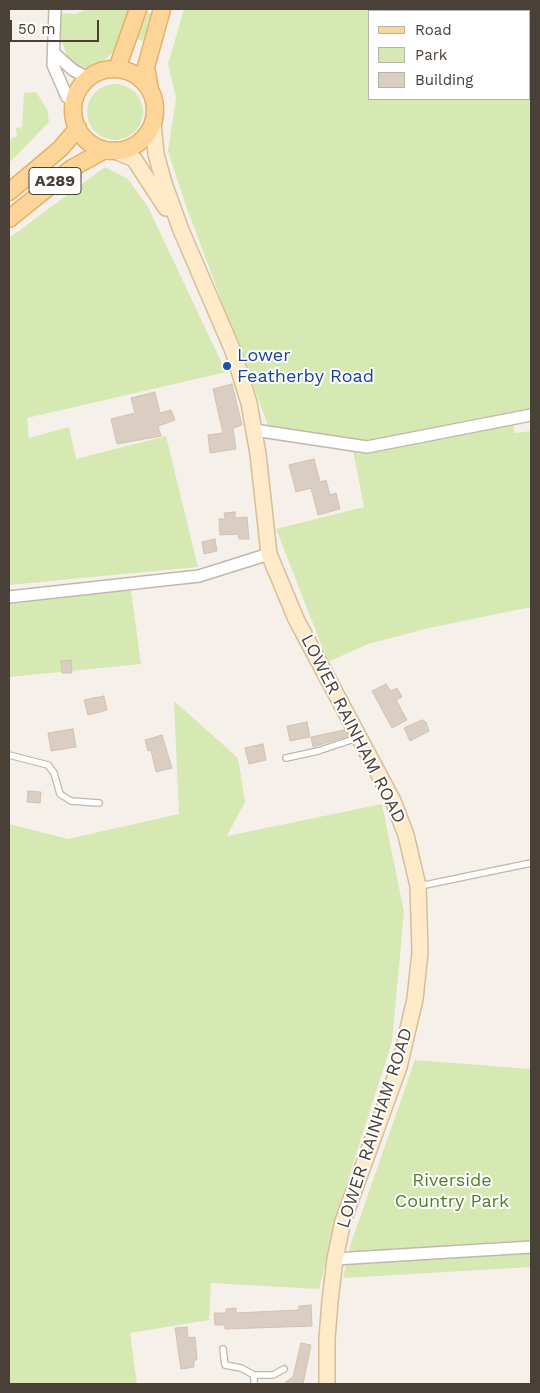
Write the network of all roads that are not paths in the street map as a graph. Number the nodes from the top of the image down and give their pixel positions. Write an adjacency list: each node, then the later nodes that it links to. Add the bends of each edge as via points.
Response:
1 (55, 9): 4 (street)
2 (138, 9): 5 (main road)
3 (162, 9): 7 (main road, via 146,67)
4 (55, 54): 6 (street); 8 (street, via 53,65 67,97)
5 (117, 69): 6 (main road, via 102,71); 7 (main road, via 137,76)
6 (88, 78): 8 (main road, via 79,88)
7 (151, 92): 9 (main road, via 155,112)
8 (74, 102): 10 (main road)
9 (153, 122): 11 (main road, via 138,143 126,149); 14 (main road, LOWER RAINHAM ROAD, via 158,164)
10 (78, 128): 11 (main road, via 92,144); 12 (main road, A289)
11 (109, 150): 13 (main road, A289, via 72,168); 14 (main road, LOWER RAINHAM ROAD, via 134,159)
12 (9, 192)
13 (9, 219)
14 (181, 230): 16 (main road, LOWER RAINHAM ROAD, via 233,351)
15 (531, 414): 16 (street, via 367,447)
16 (254, 430): 17 (main road, LOWER RAINHAM ROAD)
17 (269, 554): 18 (street, via 199,576); 19 (main road, LOWER RAINHAM ROAD, via 296,619)
18 (9, 597)
19 (359, 737): 21 (lane); 24 (main road, LOWER RAINHAM ROAD, via 400,817)
20 (9, 755): 22 (lane, via 48,765 60,794 71,801)
21 (286, 758)
22 (99, 803)
23 (531, 863): 24 (lane)
24 (418, 886): 26 (main road, LOWER RAINHAM ROAD, via 420,953 410,1024 389,1098 343,1221)
25 (531, 1247): 26 (street)
26 (335, 1258): 31 (main road, LOWER RAINHAM ROAD, via 327,1326)
27 (223, 1349): 29 (lane, via 225,1365)
28 (284, 1369): 29 (lane, via 273,1375)
29 (254, 1375): 30 (lane)
30 (254, 1384)
31 (327, 1384)

